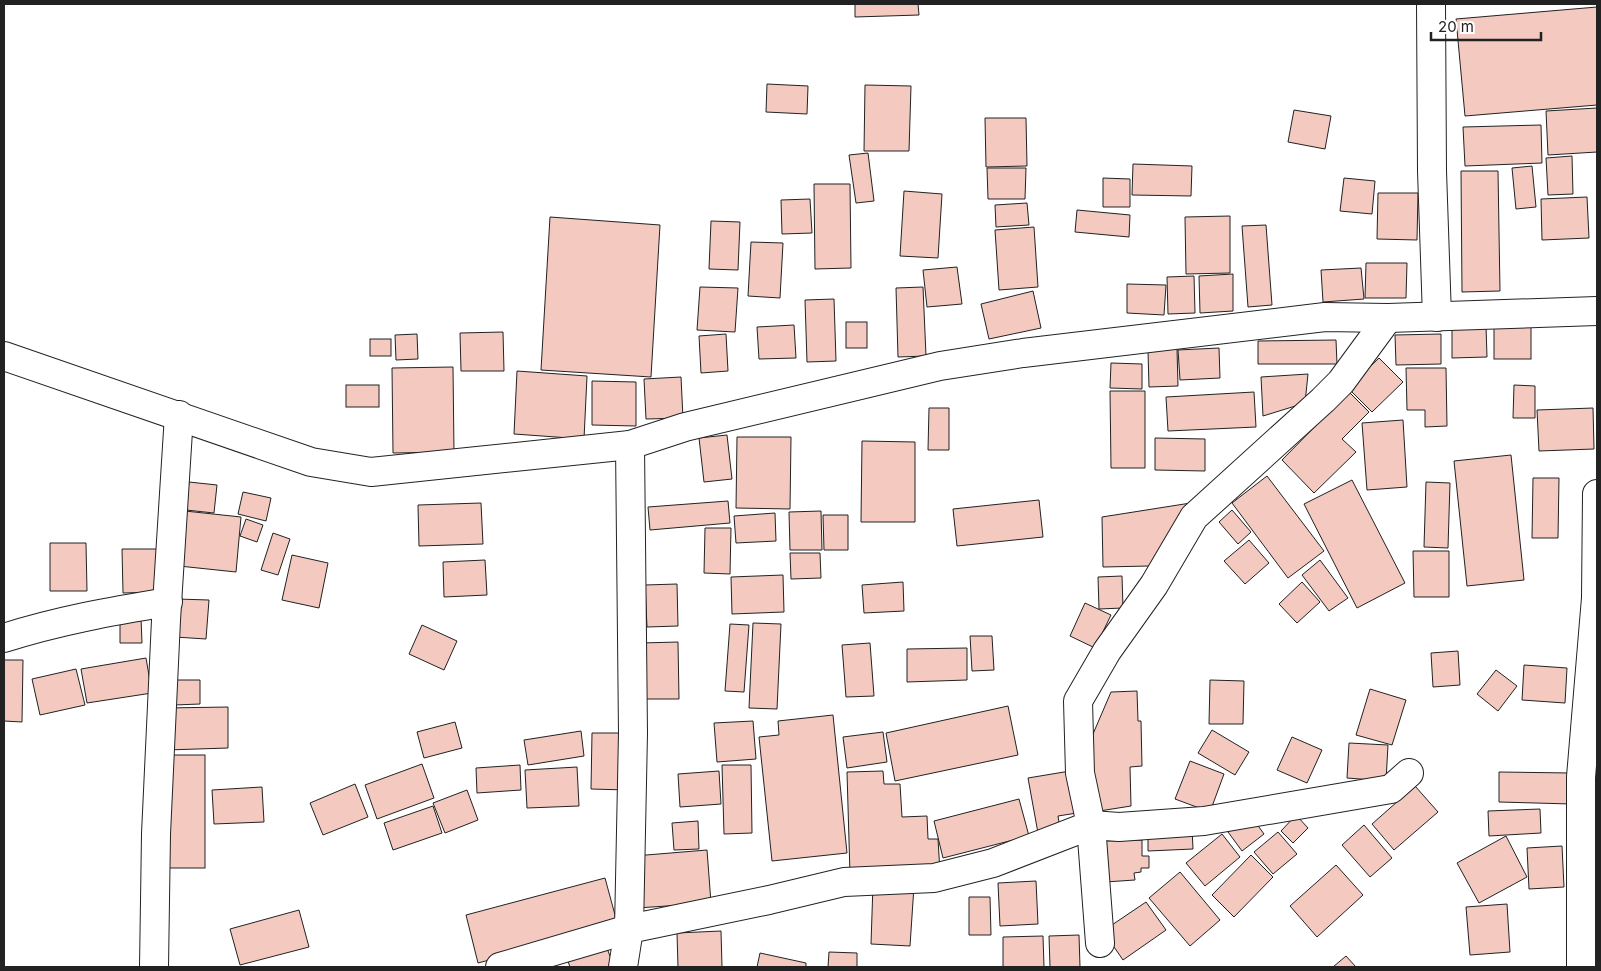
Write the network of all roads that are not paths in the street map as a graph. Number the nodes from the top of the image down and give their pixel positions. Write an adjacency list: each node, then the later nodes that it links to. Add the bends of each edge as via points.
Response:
1 (1431, 4): 3 (street)
2 (1597, 311): 3 (street)
3 (1437, 317): 4 (street)
4 (1388, 318): 7 (street, via 1325,317 940,366 685,427); 12 (street, via 1341,382 1194,517 1154,585 1106,651 1078,701 1080,773)
5 (4, 356): 6 (street)
6 (179, 415): 7 (street, via 311,462 371,472); 9 (street)
7 (630, 445): 13 (street, via 633,732)
8 (1597, 494): 18 (street, via 1596,598 1581,777)
9 (168, 602): 10 (street, via 54,624); 15 (street, via 156,834)
10 (4, 638)
11 (1409, 773): 12 (street, via 1390,789 1204,821 1119,827)
12 (1091, 825): 13 (street, via 993,863 934,878 844,882); 14 (street)
13 (629, 929): 16 (street); 17 (street)
14 (1100, 943)
15 (154, 967)
16 (500, 967)
17 (623, 967)
18 (1582, 967)

